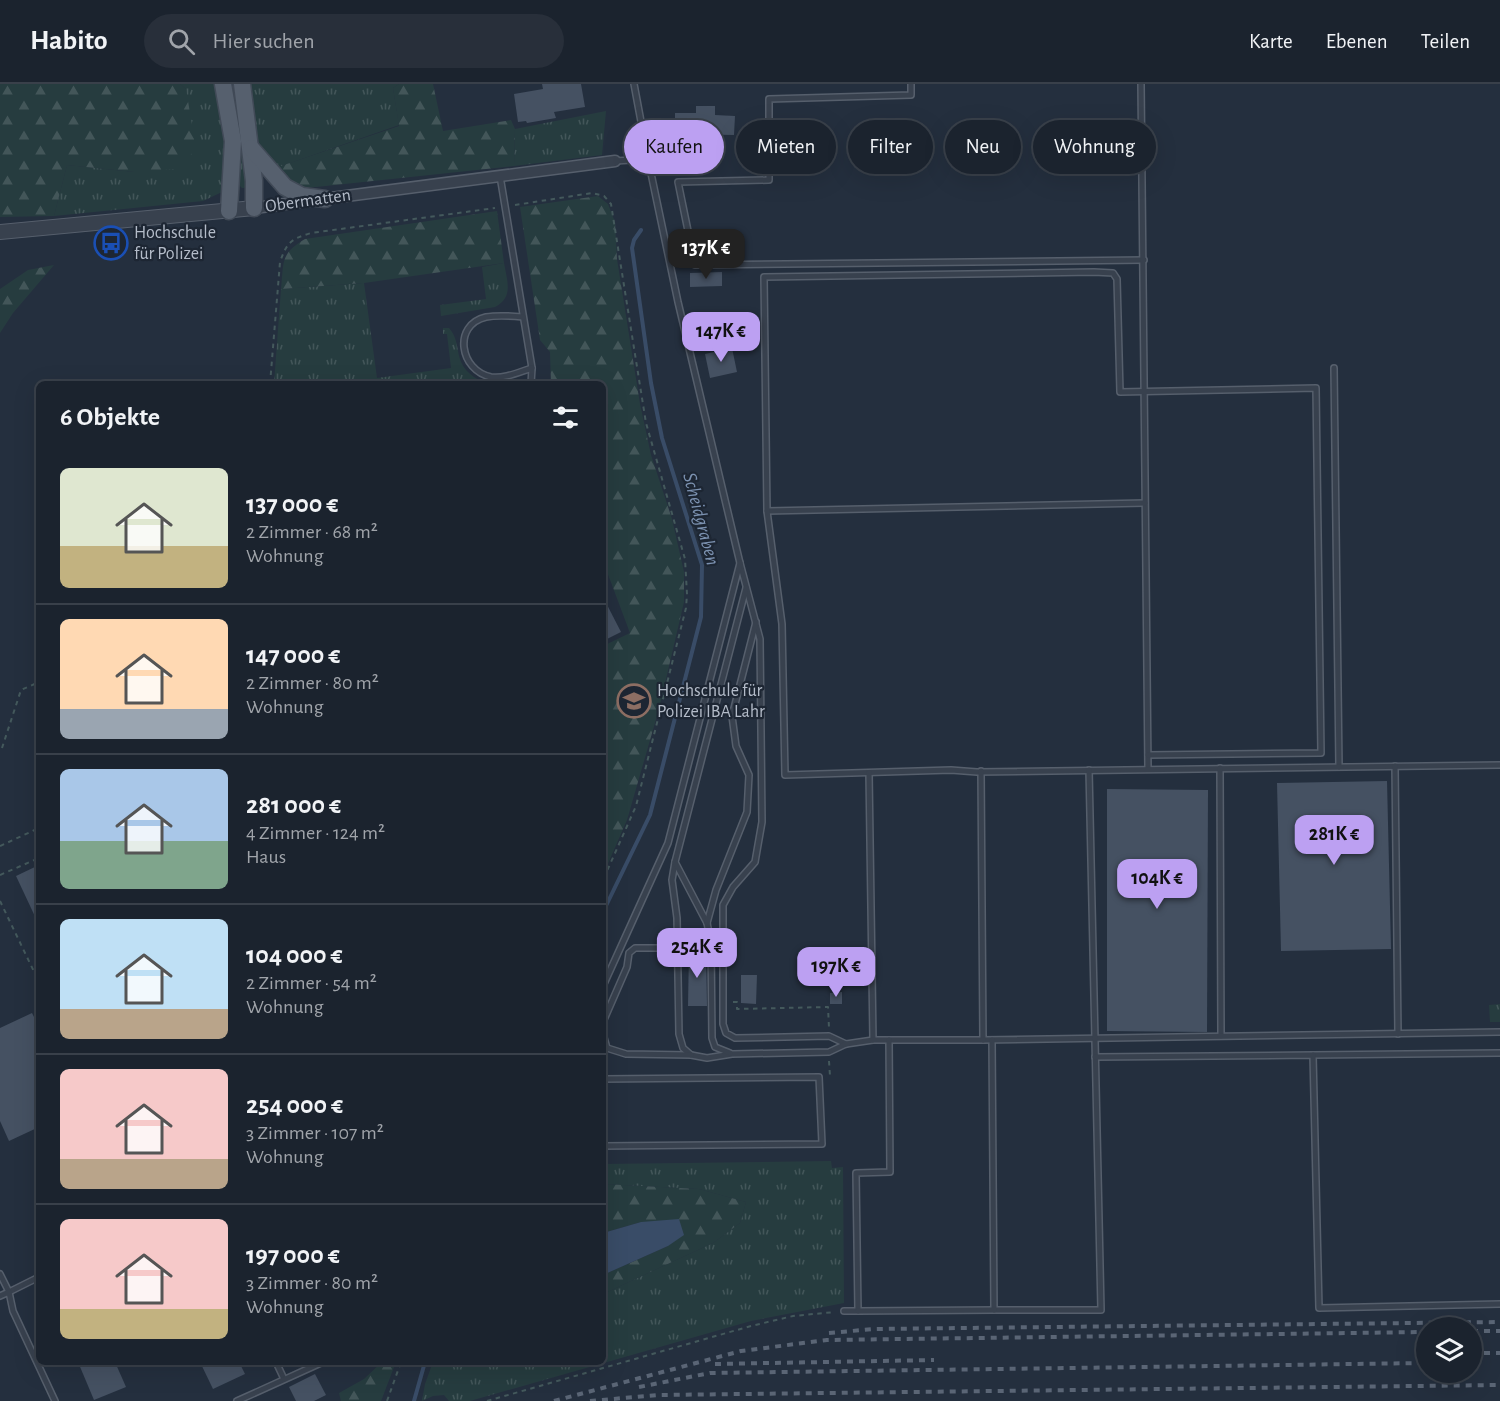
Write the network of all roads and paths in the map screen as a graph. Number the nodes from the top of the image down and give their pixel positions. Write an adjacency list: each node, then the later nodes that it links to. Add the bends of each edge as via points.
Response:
1 (224, 84): 15 (main road, via 233,141)
2 (242, 84): 7 (main road)
3 (634, 84): 6 (lane)
4 (911, 84): 17 (lane, via 911,95 769,99 770,180 678,182 695,265)
5 (1141, 84): 17 (lane)
6 (641, 120)
7 (250, 148): 12 (main road, via 285,187 302,196); 14 (main road)
8 (624, 161): 9 (lane)
9 (615, 162): 11 (street, Obermatten)
10 (651, 174): 26 (lane)
11 (500, 176): 12 (street, Obermatten); 13 (lane)
12 (325, 199): 14 (street, Obermatten)
13 (506, 206): 18 (lane); 21 (path, via 296,237 286,245 280,262); 44 (path, via 592,193 604,196 611,204 646,423 685,559 686,608 636,806)
14 (254, 208): 15 (street, Obermatten)
15 (229, 211): 16 (street, Obermatten)
16 (0, 232)
17 (1144, 260): 23 (lane)
18 (523, 317): 19 (lane); 19 (lane, via 485,317 467,330 463,342 468,362 481,374 497,377)
19 (531, 368): 22 (lane)
20 (1334, 368): 34 (lane)
21 (270, 381)
22 (531, 381)
23 (1144, 392): 24 (lane); 25 (lane, via 1120,392 1118,279 1113,273 764,277); 31 (lane, via 1316,388 1321,753)
24 (1145, 503): 25 (lane); 31 (lane)
25 (767, 511): 39 (lane, via 782,624 785,775)
26 (740, 563): 27 (lane); 50 (lane, via 668,843)
27 (747, 587): 28 (lane); 43 (lane)
28 (756, 620): 47 (lane, via 732,716 736,746 749,775 747,812); 61 (lane, via 760,639 762,822 755,862 723,905 723,1024 726,1033 735,1038 829,1036)
29 (36, 683): 30 (path, via 21,690)
30 (3, 748)
31 (1148, 755): 36 (lane)
32 (1500, 765): 33 (lane)
33 (1395, 766): 34 (lane); 53 (lane)
34 (1338, 767): 35 (lane)
35 (1220, 768): 36 (lane); 54 (lane)
36 (1148, 769): 38 (lane)
37 (981, 771): 38 (lane); 39 (lane); 58 (lane)
38 (1089, 771): 55 (lane)
39 (869, 773): 56 (lane)
40 (36, 829): 41 (path)
41 (0, 846)
42 (36, 859): 45 (path)
43 (675, 862): 47 (lane); 48 (lane, via 672,880)
44 (606, 873)
45 (0, 875)
46 (0, 901): 49 (path)
47 (707, 922): 63 (lane, via 711,942 711,1038 715,1047)
48 (678, 948): 51 (lane, via 635,948 629,953); 64 (lane, via 679,1034)
49 (36, 976)
50 (606, 979)
51 (606, 1015)
52 (1500, 1032): 53 (lane)
53 (1398, 1034): 54 (lane)
54 (1221, 1036): 55 (lane)
55 (1094, 1038): 59 (lane); 66 (lane)
56 (873, 1040): 57 (lane); 61 (lane)
57 (889, 1040): 58 (lane); 76 (lane, via 890,1172 856,1173)
58 (983, 1040): 59 (lane)
59 (992, 1040): 74 (lane)
60 (606, 1044): 64 (lane, via 626,1054)
61 (846, 1044): 63 (lane, via 829,1052)
62 (1500, 1053): 65 (lane)
63 (732, 1054): 64 (lane, via 707,1058)
64 (691, 1055)
65 (1313, 1055): 66 (lane); 73 (lane, via 1319,1308)
66 (1095, 1057): 74 (lane, via 1101,1310)
67 (606, 1079): 68 (lane, via 819,1077 822,1144)
68 (606, 1146)
69 (0, 1274): 71 (lane)
70 (36, 1278): 71 (lane)
71 (9, 1292): 72 (lane); 77 (lane, via 13,1311)
72 (0, 1296)
73 (1500, 1304)
74 (994, 1310): 76 (lane)
75 (844, 1311): 76 (lane); 86 (path, via 793,1316 751,1326)
76 (858, 1311)
77 (36, 1360)
78 (38, 1365): 83 (lane)
79 (277, 1365): 82 (lane)
80 (316, 1365): 82 (lane)
81 (400, 1365): 85 (path)
82 (284, 1379): 84 (lane)
83 (55, 1401)
84 (237, 1401)
85 (387, 1401)
86 (487, 1401)

